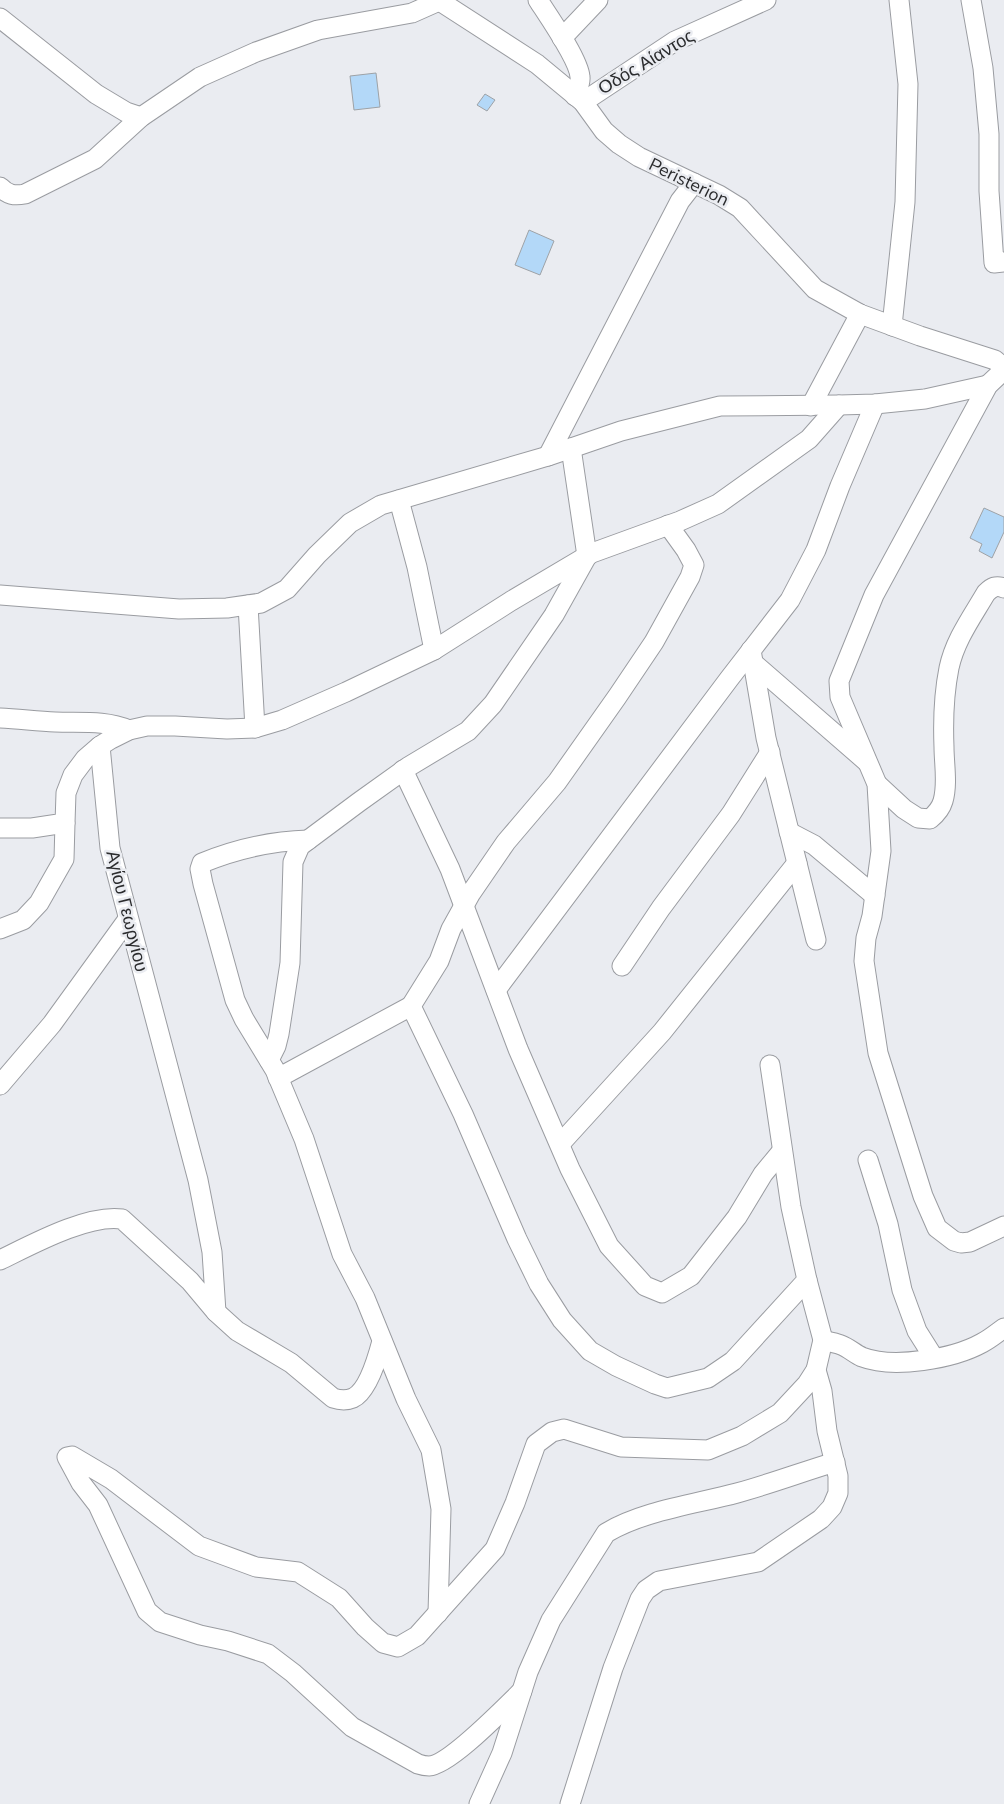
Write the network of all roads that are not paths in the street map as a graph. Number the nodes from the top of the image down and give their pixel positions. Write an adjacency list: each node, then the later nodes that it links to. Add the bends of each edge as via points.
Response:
1 (438, 0): 9 (street, Peristerion, via 537,64); 10 (street, via 412,14 318,30 256,52 200,77)
2 (538, 0): 8 (street)
3 (598, 0): 8 (street)
4 (766, 0): 9 (street, Οδός Αίαντος, via 674,41)
5 (899, 0): 15 (street, via 908,84 905,202)
6 (971, 0): 13 (street, via 983,68 989,134 994,263)
7 (0, 18): 10 (street, via 96,94 126,112)
8 (562, 38): 9 (street, via 580,74)
9 (579, 99): 11 (street, Peristerion, via 604,131 619,144 639,158)
10 (141, 116): 12 (street, via 95,159 25,194 7,194)
11 (694, 183): 14 (street, Peristerion, via 740,208 815,289); 22 (street, via 680,201)
12 (0, 187)
13 (1004, 262)
14 (860, 314): 15 (street, Peristerion); 20 (street)
15 (892, 326): 16 (street, Peristerion)
16 (1002, 362): 17 (street)
17 (988, 385): 18 (street, via 926,399); 36 (street, via 874,595 839,681 840,697)
18 (875, 404): 19 (street); 30 (street, via 816,550 790,600)
19 (840, 405): 20 (street); 24 (street, via 809,439 718,504)
20 (811, 406): 21 (street, via 720,406 621,431)
21 (571, 448): 22 (street); 25 (street)
22 (548, 456): 23 (street)
23 (399, 500): 28 (street, via 381,505 350,523 287,589 261,603); 29 (street)
24 (668, 525): 25 (street); 45 (street, via 694,565 690,577 654,642 617,697 557,782 506,842)
25 (587, 556): 29 (street); 37 (street, via 554,615 493,704 468,731)
26 (1004, 588): 38 (street, via 992,587 986,593 956,643 949,668 946,701 943,800 937,813 930,819 918,818)
27 (0, 595): 28 (street, via 178,609)
28 (248, 605): 32 (street)
29 (434, 650): 32 (street, via 282,720)
30 (752, 656): 35 (street); 36 (street); 50 (street)
31 (0, 718): 33 (street, via 94,722)
32 (255, 728): 33 (street, via 227,730 147,726)
33 (129, 730): 34 (street)
34 (100, 746): 39 (street, via 73,775 66,793); 46 (street, Αγίου Γεωργίου, via 110,848)
35 (770, 752): 41 (street); 49 (street, via 731,814)
36 (869, 764): 38 (street)
37 (403, 770): 42 (street); 45 (street)
38 (877, 784): 44 (street, via 881,851)
39 (65, 823): 40 (street); 47 (street, via 64,859 39,903 23,920)
40 (0, 828)
41 (789, 832): 43 (street); 44 (street, via 814,845)
42 (308, 840): 52 (street, via 300,846 293,862 290,963 279,1034); 52 (street, via 283,841 240,850 202,863 200,869 235,1000)
43 (797, 863): 48 (street); 56 (street, via 662,1032)
44 (875, 896): 59 (street, via 864,961 868,992 878,1053 923,1196 937,1228 954,1241 970,1242)
45 (464, 905): 50 (street); 51 (street, via 439,961)
46 (128, 919): 55 (street, via 52,1024); 62 (street, Αγίου Γεωργίου, via 198,1180 212,1252)
47 (0, 929)
48 (816, 940)
49 (622, 966)
50 (496, 990): 56 (street)
51 (411, 1006): 54 (street); 61 (street, via 539,1284 562,1320 590,1351 667,1388 708,1378 732,1361)
52 (269, 1060): 54 (street)
53 (770, 1065): 57 (street)
54 (278, 1078): 65 (street, via 304,1139 342,1254 365,1298)
55 (0, 1085)
56 (560, 1144): 57 (street, via 609,1246 646,1286 662,1293 691,1276)
57 (782, 1151): 61 (street)
58 (868, 1160): 66 (street, via 888,1224 902,1290 917,1331)
59 (1004, 1226)
60 (0, 1260): 62 (street, via 80,1224 122,1219 190,1281)
61 (807, 1280): 64 (street)
62 (216, 1312): 65 (street, via 237,1331 290,1363 333,1398 341,1400 352,1399 358,1394 376,1365)
63 (1004, 1328): 66 (street, via 981,1344)
64 (823, 1340): 66 (street, via 841,1345 862,1357 885,1362); 67 (street)
65 (382, 1341): 69 (street, via 431,1450 441,1509)
66 (934, 1358)
67 (816, 1370): 68 (street, via 822,1391 826,1431); 69 (street, via 780,1413 742,1436 708,1450 621,1447 564,1429 552,1432 536,1444 516,1503 495,1549)
68 (835, 1462): 70 (street, via 639,1518 606,1533 551,1620); 72 (street, via 838,1493 832,1507 800,1534 758,1562 659,1581 646,1590 613,1668)
69 (438, 1613): 70 (street, via 417,1636 398,1647 383,1643 338,1598 298,1572 256,1567 199,1546 111,1479 72,1456 67,1457 98,1505 147,1611 160,1622 268,1654 293,1672 352,1727 418,1764 430,1766 442,1762)
70 (522, 1691): 71 (street, via 502,1753)
71 (479, 1804)
72 (570, 1804)

